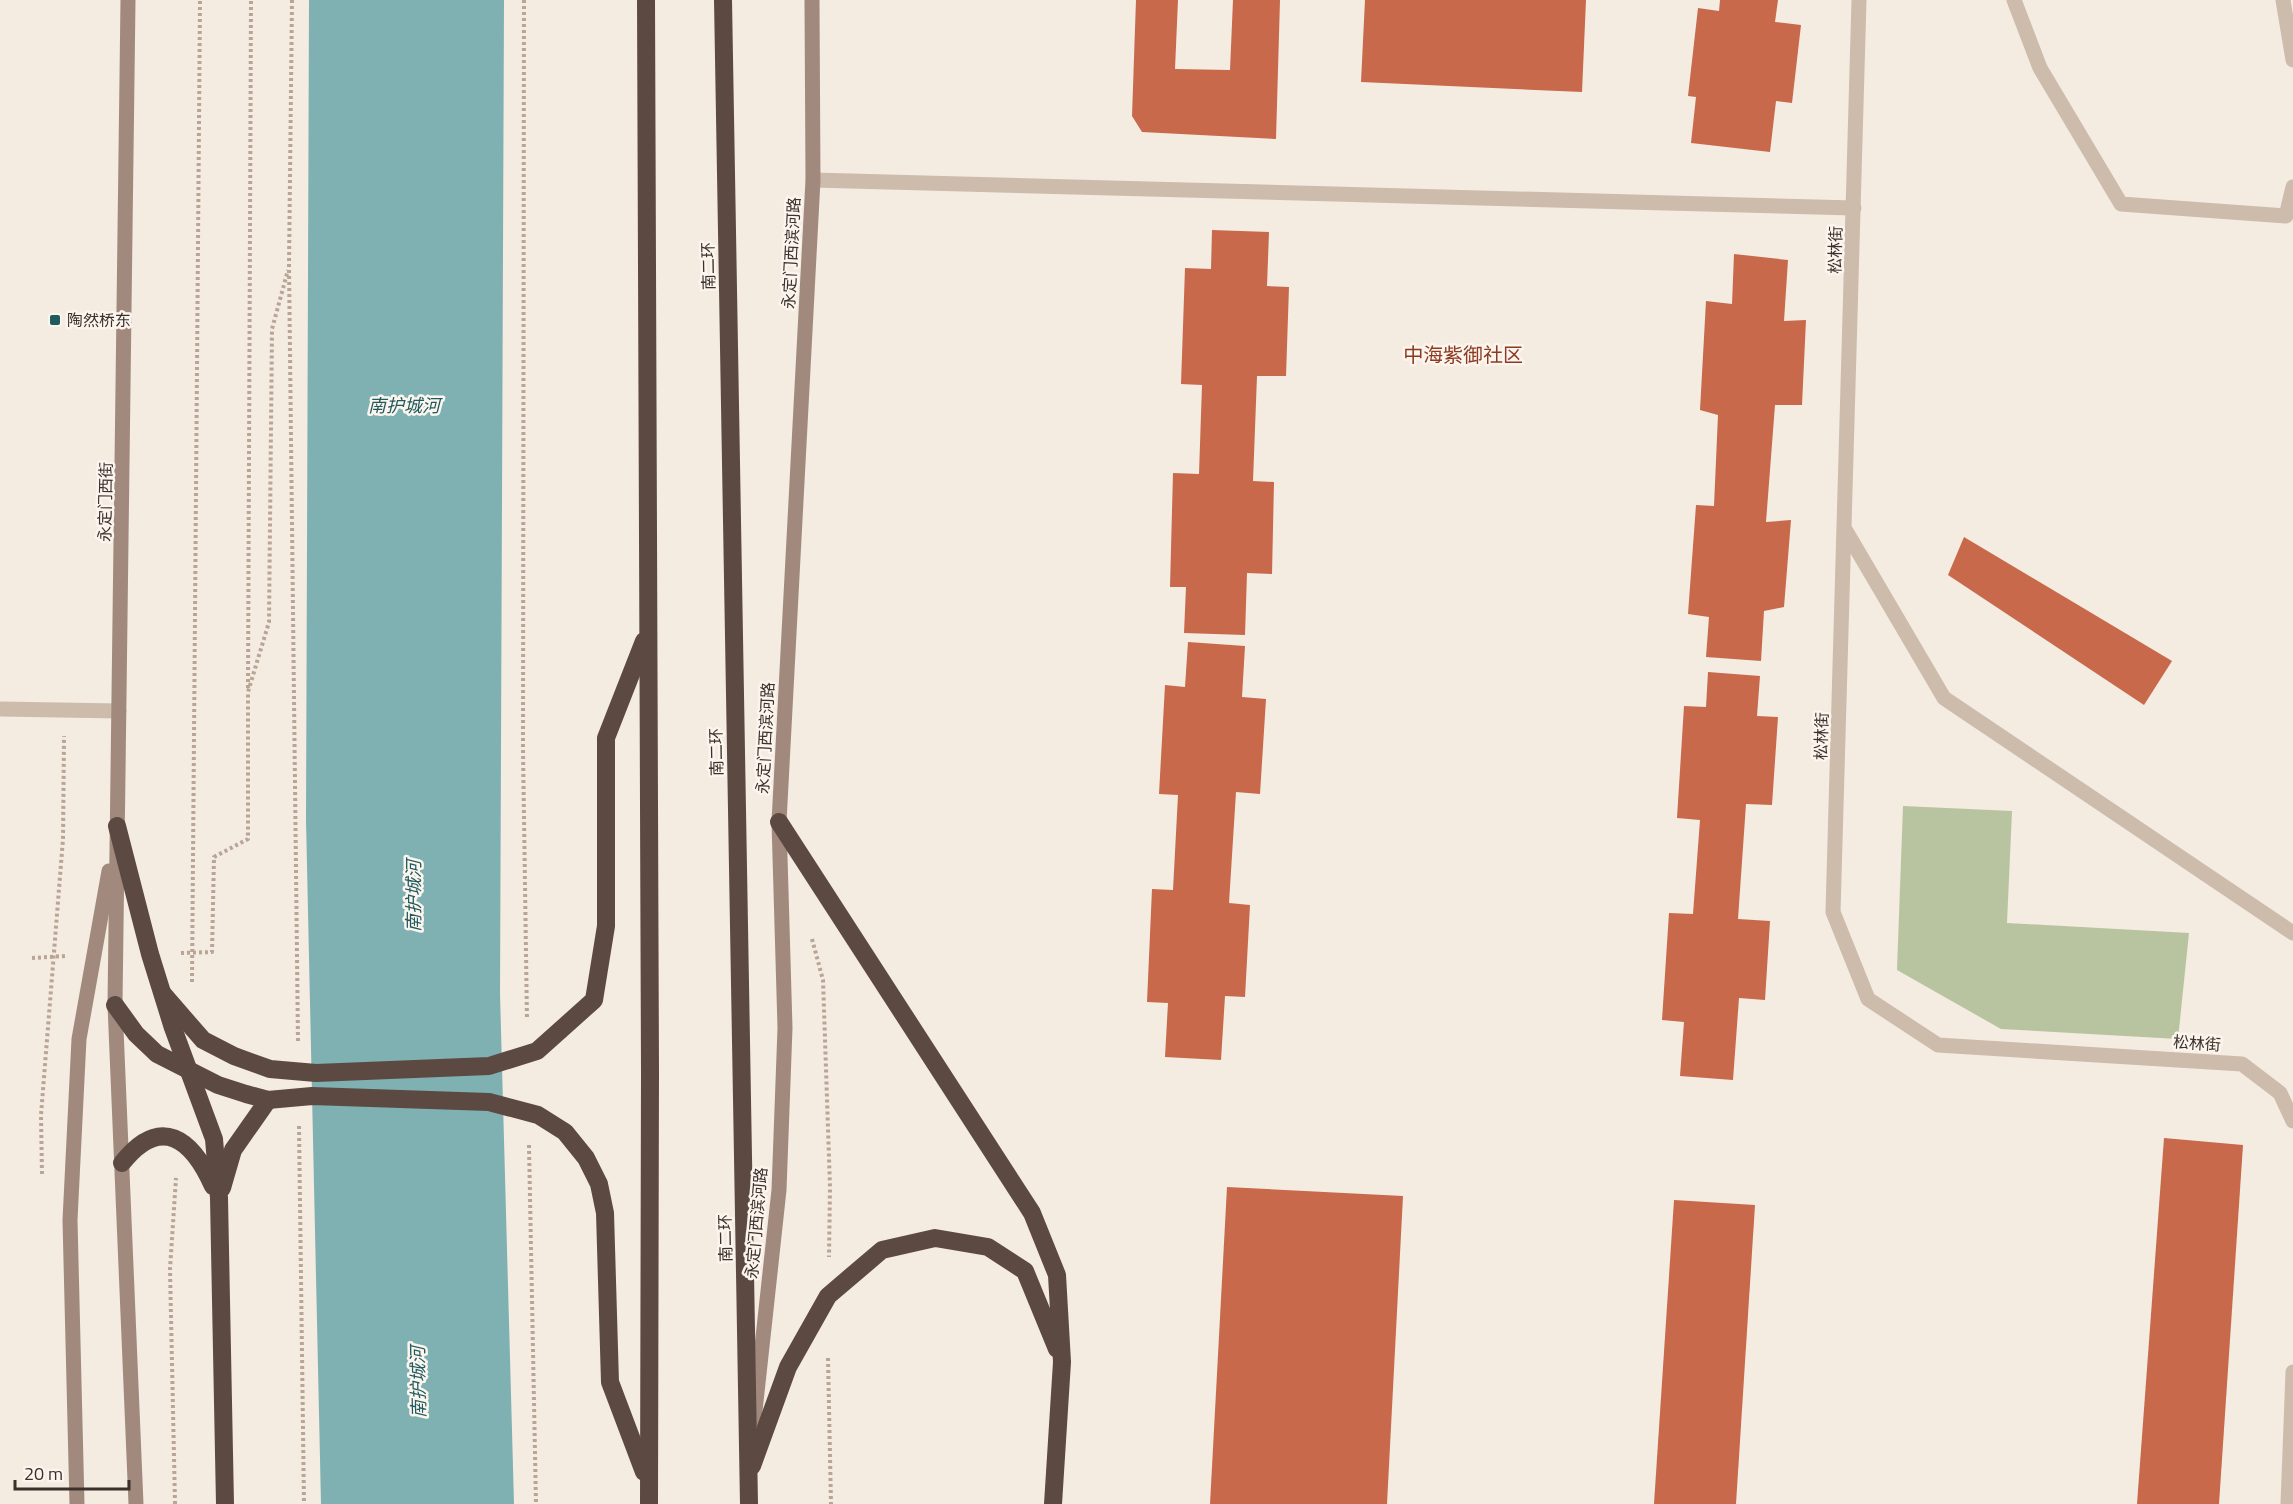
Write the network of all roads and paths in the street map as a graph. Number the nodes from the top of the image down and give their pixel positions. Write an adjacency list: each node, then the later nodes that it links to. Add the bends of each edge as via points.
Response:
1 (128, 0): 21 (street, 永定门西街)
2 (200, 0): 30 (path)
3 (251, 0): 19 (path)
4 (292, 0): 16 (path)
5 (524, 0): 29 (path, via 523,749)
6 (646, 0): 18 (highway)
7 (723, 0): 44 (highway, 南二环)
8 (812, 0): 13 (street, 永定门西滨河路)
9 (1859, 0): 15 (street, 松林街)
10 (2014, 0): 14 (street, via 2040,68 2121,204 2286,216)
11 (2283, 0): 12 (street)
12 (2293, 60)
13 (813, 180): 15 (street); 22 (street, 永定门西滨河路)
14 (2293, 187)
15 (1854, 208): 17 (street, 松林街)
16 (289, 266): 19 (path, via 272,329 269,622); 31 (path)
17 (1846, 531): 24 (street, via 1944,698); 34 (street, 松林街, via 1833,912 1868,999 1938,1045 2242,1064 2280,1093)
18 (648, 632): 30 (highway, via 606,738 606,926 594,1000 537,1051 489,1066 316,1073 270,1069 203,1040); 45 (highway)
19 (248, 692): 26 (path, via 248,839 214,857)
20 (0, 709): 21 (street)
21 (119, 711): 23 (street, 永定门西街)
22 (779, 822): 42 (highway, via 1032,1213 1057,1275); 44 (street, 永定门西滨河路, via 785,1028 779,1190)
23 (117, 826): 27 (highway); 28 (street, 永定门西街); 46 (street, via 79,1039 70,1220)
24 (2293, 933)
25 (811, 935): 40 (path, via 823,980 830,1187)
26 (213, 952)
27 (163, 994): 30 (highway); 32 (highway)
28 (115, 1005): 32 (highway, via 136,1034 158,1054); 38 (street, 永定门西街)
29 (527, 1022)
30 (191, 1028)
31 (298, 1053)
32 (189, 1071): 33 (highway, via 218,1085); 39 (highway, via 214,1139)
33 (277, 1099): 39 (highway, via 233,1150); 45 (highway, via 312,1096 489,1102 538,1115 565,1132 586,1158 599,1184 605,1213 610,1382)
34 (2293, 1121)
35 (298, 1124): 50 (path)
36 (529, 1140): 51 (path)
37 (180, 1142): 38 (highway, via 166,1136 149,1138); 39 (highway, via 203,1164); 48 (path, via 170,1269)
38 (122, 1163): 47 (street, 永定门西街)
39 (219, 1198): 49 (highway)
40 (828, 1296): 42 (highway, via 882,1250 935,1238 988,1247 1025,1271); 44 (highway, via 788,1367)
41 (828, 1355): 54 (path)
42 (1062, 1362): 55 (highway)
43 (2293, 1372): 56 (street)
44 (748, 1477): 53 (highway, 南二环)
45 (648, 1485): 52 (highway)
46 (77, 1504)
47 (136, 1504)
48 (175, 1504)
49 (225, 1504)
50 (304, 1504)
51 (536, 1504)
52 (649, 1504)
53 (749, 1504)
54 (831, 1504)
55 (1053, 1504)
56 (2288, 1504)

